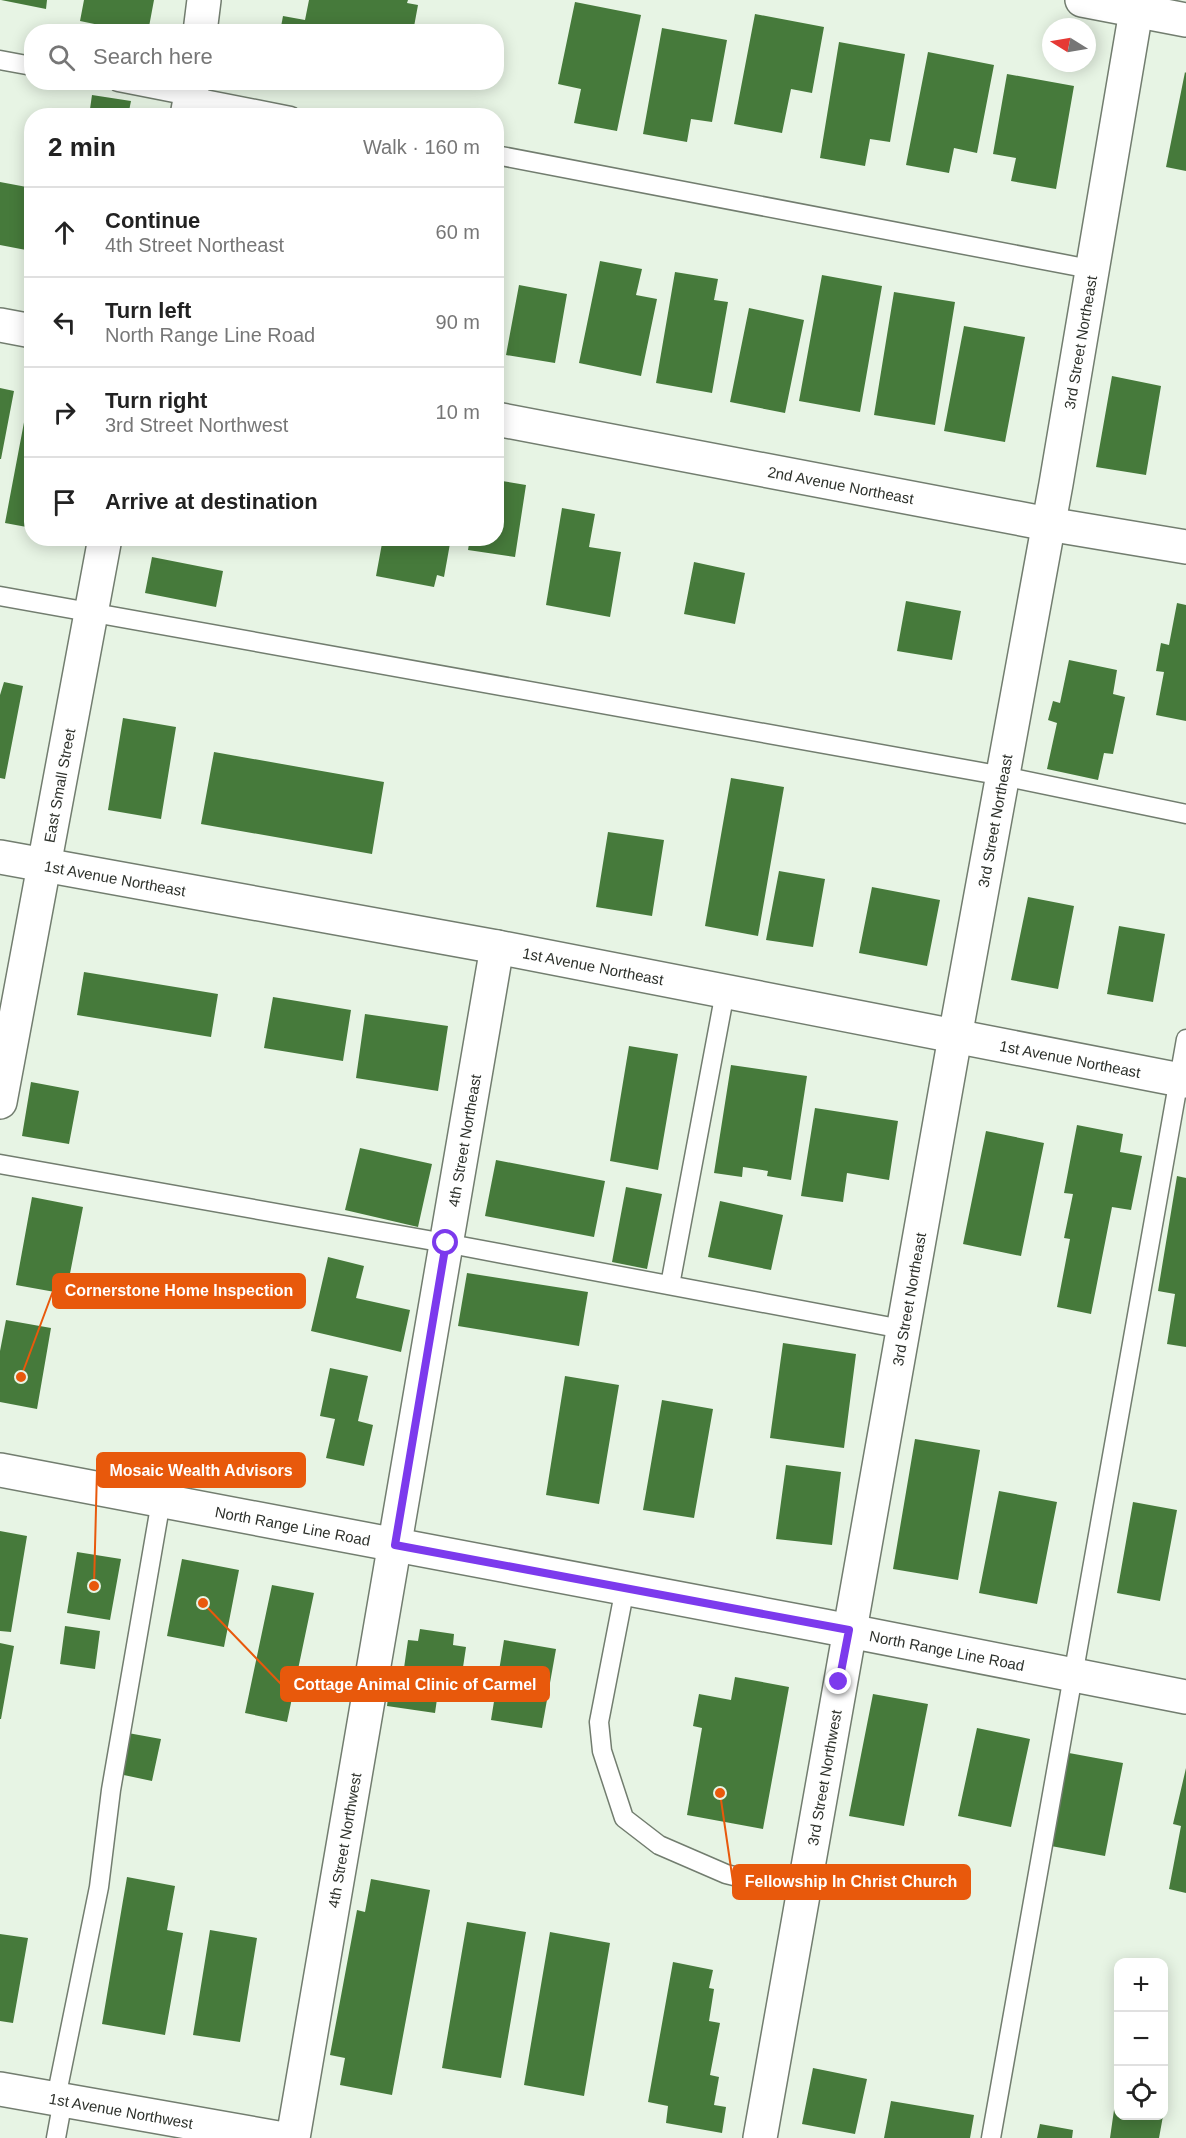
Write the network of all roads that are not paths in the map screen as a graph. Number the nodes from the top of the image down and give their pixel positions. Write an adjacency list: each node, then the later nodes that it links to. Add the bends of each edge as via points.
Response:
1 (204, 0): 5 (street)
2 (1082, 0): 3 (street)
3 (1136, 11): 4 (street); 12 (street, 3rd Street Northeast)
4 (1186, 20)
5 (201, 24)
6 (0, 60): 7 (lane)
7 (24, 64)
8 (154, 90): 9 (lane)
9 (190, 98): 10 (lane)
10 (246, 108)
11 (504, 157): 12 (lane)
12 (1090, 269): 16 (street, 3rd Street Northeast)
13 (0, 325): 14 (street)
14 (24, 330)
15 (504, 421): 16 (street, 2nd Avenue Northeast)
16 (1048, 524): 18 (street, 2nd Avenue Northeast); 21 (street, 3rd Street Northeast)
17 (103, 546): 20 (street, East Small Street)
18 (1186, 547)
19 (0, 596): 20 (lane)
20 (90, 613): 21 (lane); 24 (street, East Small Street)
21 (1002, 776): 22 (lane); 27 (street, 3rd Street Northeast)
22 (1186, 814)
23 (0, 856): 24 (street, 1st Avenue Northeast)
24 (42, 864): 25 (street, 1st Avenue Northeast); 30 (street, East Small Street)
25 (497, 947): 26 (street, 1st Avenue Northeast); 32 (street, 4th Street Northeast)
26 (725, 992): 27 (street, 1st Avenue Northeast); 33 (lane)
27 (955, 1037): 29 (street, 1st Avenue Northeast); 34 (street, 3rd Street Northeast)
28 (1186, 1039): 29 (lane)
29 (1182, 1081): 40 (lane)
30 (0, 1102)
31 (0, 1164): 32 (lane)
32 (446, 1243): 33 (lane); 37 (street, 4th Street Northeast)
33 (670, 1285): 34 (lane)
34 (902, 1329): 39 (street, 3rd Street Northeast)
35 (0, 1470): 36 (street, North Range Line Road)
36 (161, 1501): 37 (street, North Range Line Road); 44 (lane, via 111,1790 99,1887)
37 (395, 1545): 38 (street, North Range Line Road); 47 (street, 4th Street Northwest)
38 (624, 1588): 39 (street, North Range Line Road); 42 (lane, via 599,1722 604,1760 624,1818 659,1845 726,1874)
39 (849, 1630): 40 (street, North Range Line Road); 42 (street, 3rd Street Northwest)
40 (1073, 1674): 41 (street, North Range Line Road); 49 (lane)
41 (1186, 1697)
42 (802, 1893): 48 (street, 3rd Street Northwest)
43 (0, 2089): 44 (street, 1st Avenue Northwest)
44 (59, 2099): 45 (lane); 46 (street, 1st Avenue Northwest)
45 (56, 2138)
46 (278, 2138)
47 (293, 2138)
48 (760, 2138)
49 (991, 2138)

